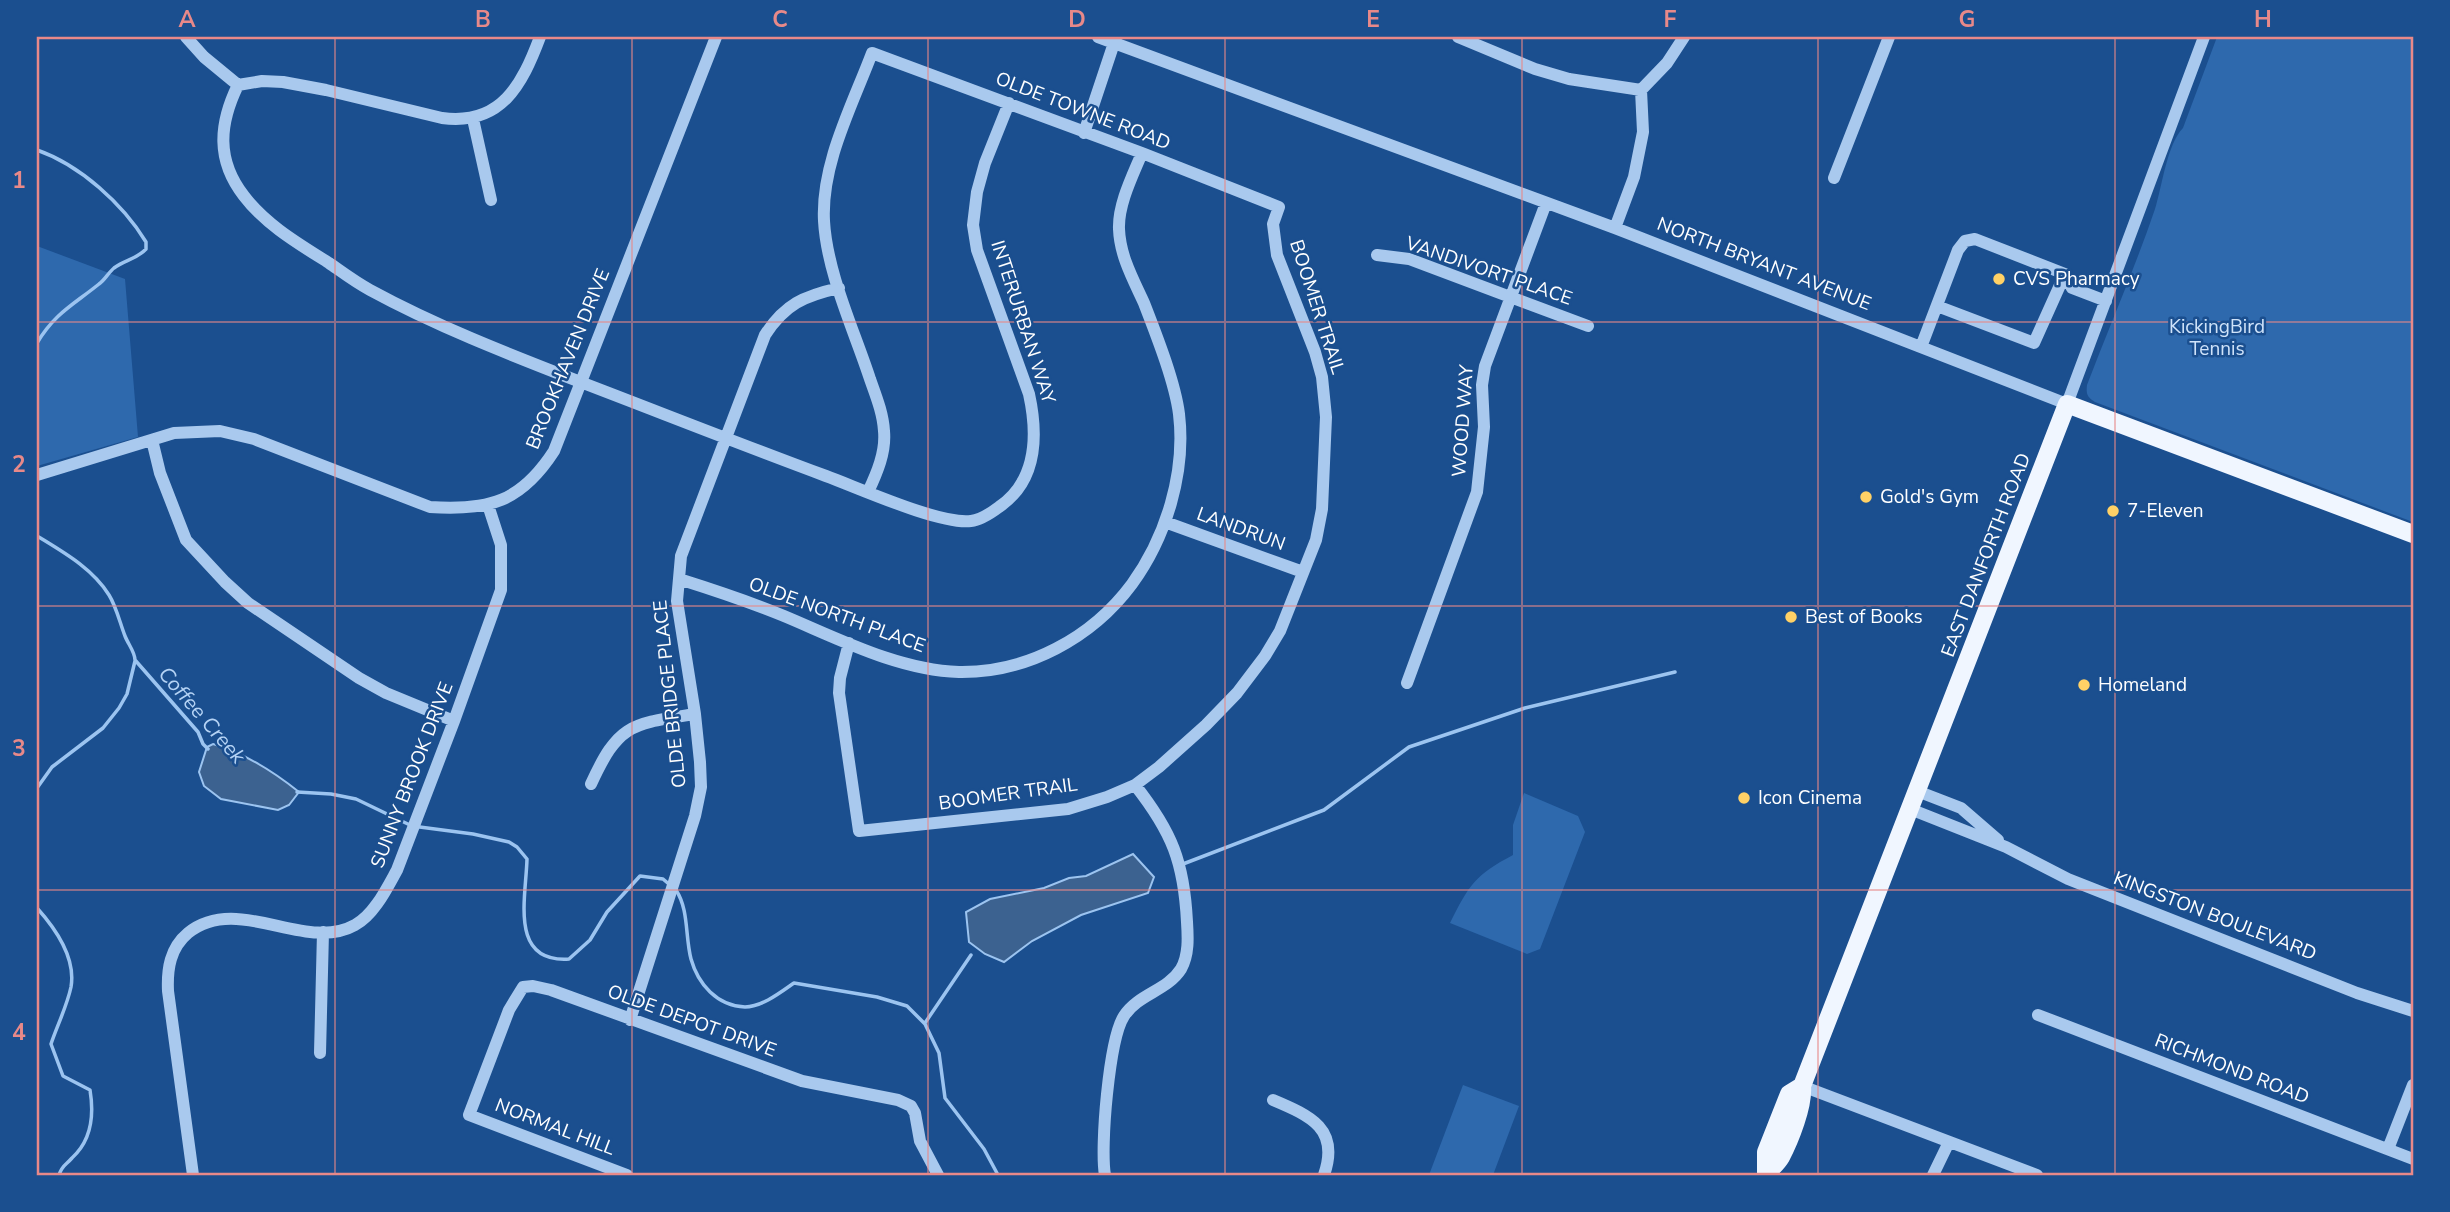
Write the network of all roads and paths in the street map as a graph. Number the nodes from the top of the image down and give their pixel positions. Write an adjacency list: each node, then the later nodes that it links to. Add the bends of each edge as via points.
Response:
1 (186, 37): 10 (street)
2 (540, 37): 13 (street, via 519,86)
3 (716, 37): 29 (street, BROOKHAVEN DRIVE)
4 (1098, 37): 9 (street, NORTH BRYANT AVENUE)
5 (1458, 37): 11 (street, via 1569,79)
6 (1684, 37): 11 (street)
7 (1889, 37): 16 (street)
8 (2204, 37): 25 (street, EAST DANFORTH ROAD)
9 (1115, 40): 14 (street); 18 (street, NORTH BRYANT AVENUE)
10 (238, 85): 13 (street, via 284,82 442,118); 29 (street, INTERURBAN WAY, via 223,124 223,155 243,195 269,223 367,289 451,330)
11 (1641, 90): 20 (street, via 1643,132 1634,177)
12 (1009, 103): 14 (street, OLDE TOWNE ROAD); 23 (street, OLDE TOWNE ROAD, via 872,54 829,174 824,221); 34 (street, INTERURBAN WAY, via 976,192 974,225 977,250 1029,394 1034,416 1031,466 1007,502 972,521 939,518)
13 (472, 119): 17 (street)
14 (1084, 133): 15 (street, OLDE TOWNE ROAD)
15 (1142, 153): 19 (street, OLDE TOWNE ROAD); 36 (street, OLDE NORTH PLACE, via 1119,226 1123,255 1179,414 1180,444)
16 (1834, 178)
17 (491, 200)
18 (1546, 203): 20 (street, NORTH BRYANT AVENUE); 24 (street, WOOD WAY)
19 (1279, 207): 38 (street, BOOMER TRAIL, via 1273,224 1277,255 1315,352 1326,417 1322,509)
20 (1615, 228): 28 (street, NORTH BRYANT AVENUE)
21 (1377, 256): 24 (street, VANDIVORT PLACE, via 1409,259)
22 (2065, 274): 25 (street, via 2072,288); 26 (street, via 1975,239 1965,241); 26 (street, via 2034,344)
23 (839, 288): 31 (street, OLDE BRIDGE PLACE, via 811,294 777,316 756,354); 34 (street, via 884,432 883,454)
24 (1510, 296): 27 (street, VANDIVORT PLACE); 41 (street, WOOD WAY, via 1489,351 1482,385 1484,427 1477,492)
25 (2106, 301): 30 (street, EAST DANFORTH ROAD)
26 (1937, 306): 28 (street)
27 (1588, 326)
28 (1921, 347): 30 (street, NORTH BRYANT AVENUE)
29 (581, 382): 31 (street, INTERURBAN WAY); 35 (street, BROOKHAVEN DRIVE, via 554,451 539,474)
30 (2067, 404): 37 (main road, NORTH BRYANT AVENUE); 46 (main road, EAST DANFORTH ROAD)
31 (725, 438): 34 (street, INTERURBAN WAY); 39 (street, OLDE BRIDGE PLACE, via 681,556)
32 (152, 440): 33 (street, BROOKHAVEN DRIVE); 35 (street, BROOKHAVEN DRIVE, via 174,433 220,431 254,439 430,507); 43 (street, via 186,540 225,582 248,603 359,678)
33 (37, 475)
34 (868, 492)
35 (488, 505): 43 (street, SUNNY BROOK DRIVE, via 501,545 501,590)
36 (1166, 522): 38 (street, LANDRUN); 40 (street, OLDE NORTH PLACE, via 1142,569 1101,619 1082,635 1032,659 960,672 904,662)
37 (2413, 534)
38 (1303, 572): 45 (street, BOOMER TRAIL, via 1280,631 1237,693)
39 (679, 579): 40 (street, OLDE NORTH PLACE); 42 (street, OLDE BRIDGE PLACE, via 677,601)
40 (849, 643): 45 (street, BOOMER TRAIL, via 839,693 859,831 1068,809)
41 (1406, 683)
42 (695, 714): 44 (street, via 625,732 605,753); 52 (street, OLDE BRIDGE PLACE, via 701,787 695,816)
43 (454, 722): 49 (street, SUNNY BROOK DRIVE, via 387,889 357,925)
44 (591, 784)
45 (1135, 785): 64 (street, via 1159,816 1182,872 1187,953 1174,978 1144,996 1123,1017 1108,1092)
46 (1917, 791): 47 (main road, EAST DANFORTH ROAD); 48 (street, KINGSTON BOULEVARD, via 1961,808)
47 (1910, 809): 48 (street, KINGSTON BOULEVARD); 55 (main road, EAST DANFORTH ROAD)
48 (2006, 847): 50 (street, KINGSTON BOULEVARD, via 2068,879)
49 (323, 932): 53 (street); 61 (street, SUNNY BROOK DRIVE, via 216,919 194,928 172,955 168,991)
50 (2413, 1011)
51 (2038, 1015): 59 (street, RICHMOND ROAD)
52 (630, 1020): 57 (street, OLDE DEPOT DRIVE, via 551,990 523,987 509,1010); 63 (street, OLDE DEPOT DRIVE, via 802,1081 911,1106 920,1141)
53 (320, 1053)
54 (2413, 1085): 59 (street)
55 (1802, 1086): 58 (street); 66 (main road, EAST DANFORTH ROAD, via 1789,1094 1766,1152)
56 (1273, 1100): 65 (street, via 1312,1118 1324,1131 1330,1159)
57 (469, 1115): 62 (street, NORMAL HILL)
58 (1949, 1142): 67 (street); 68 (street)
59 (2388, 1149): 60 (street, RICHMOND ROAD)
60 (2413, 1159)
61 (193, 1175)
62 (627, 1175)
63 (938, 1175)
64 (1105, 1175)
65 (1324, 1175)
66 (1766, 1175)
67 (1933, 1175)
68 (2037, 1175)

